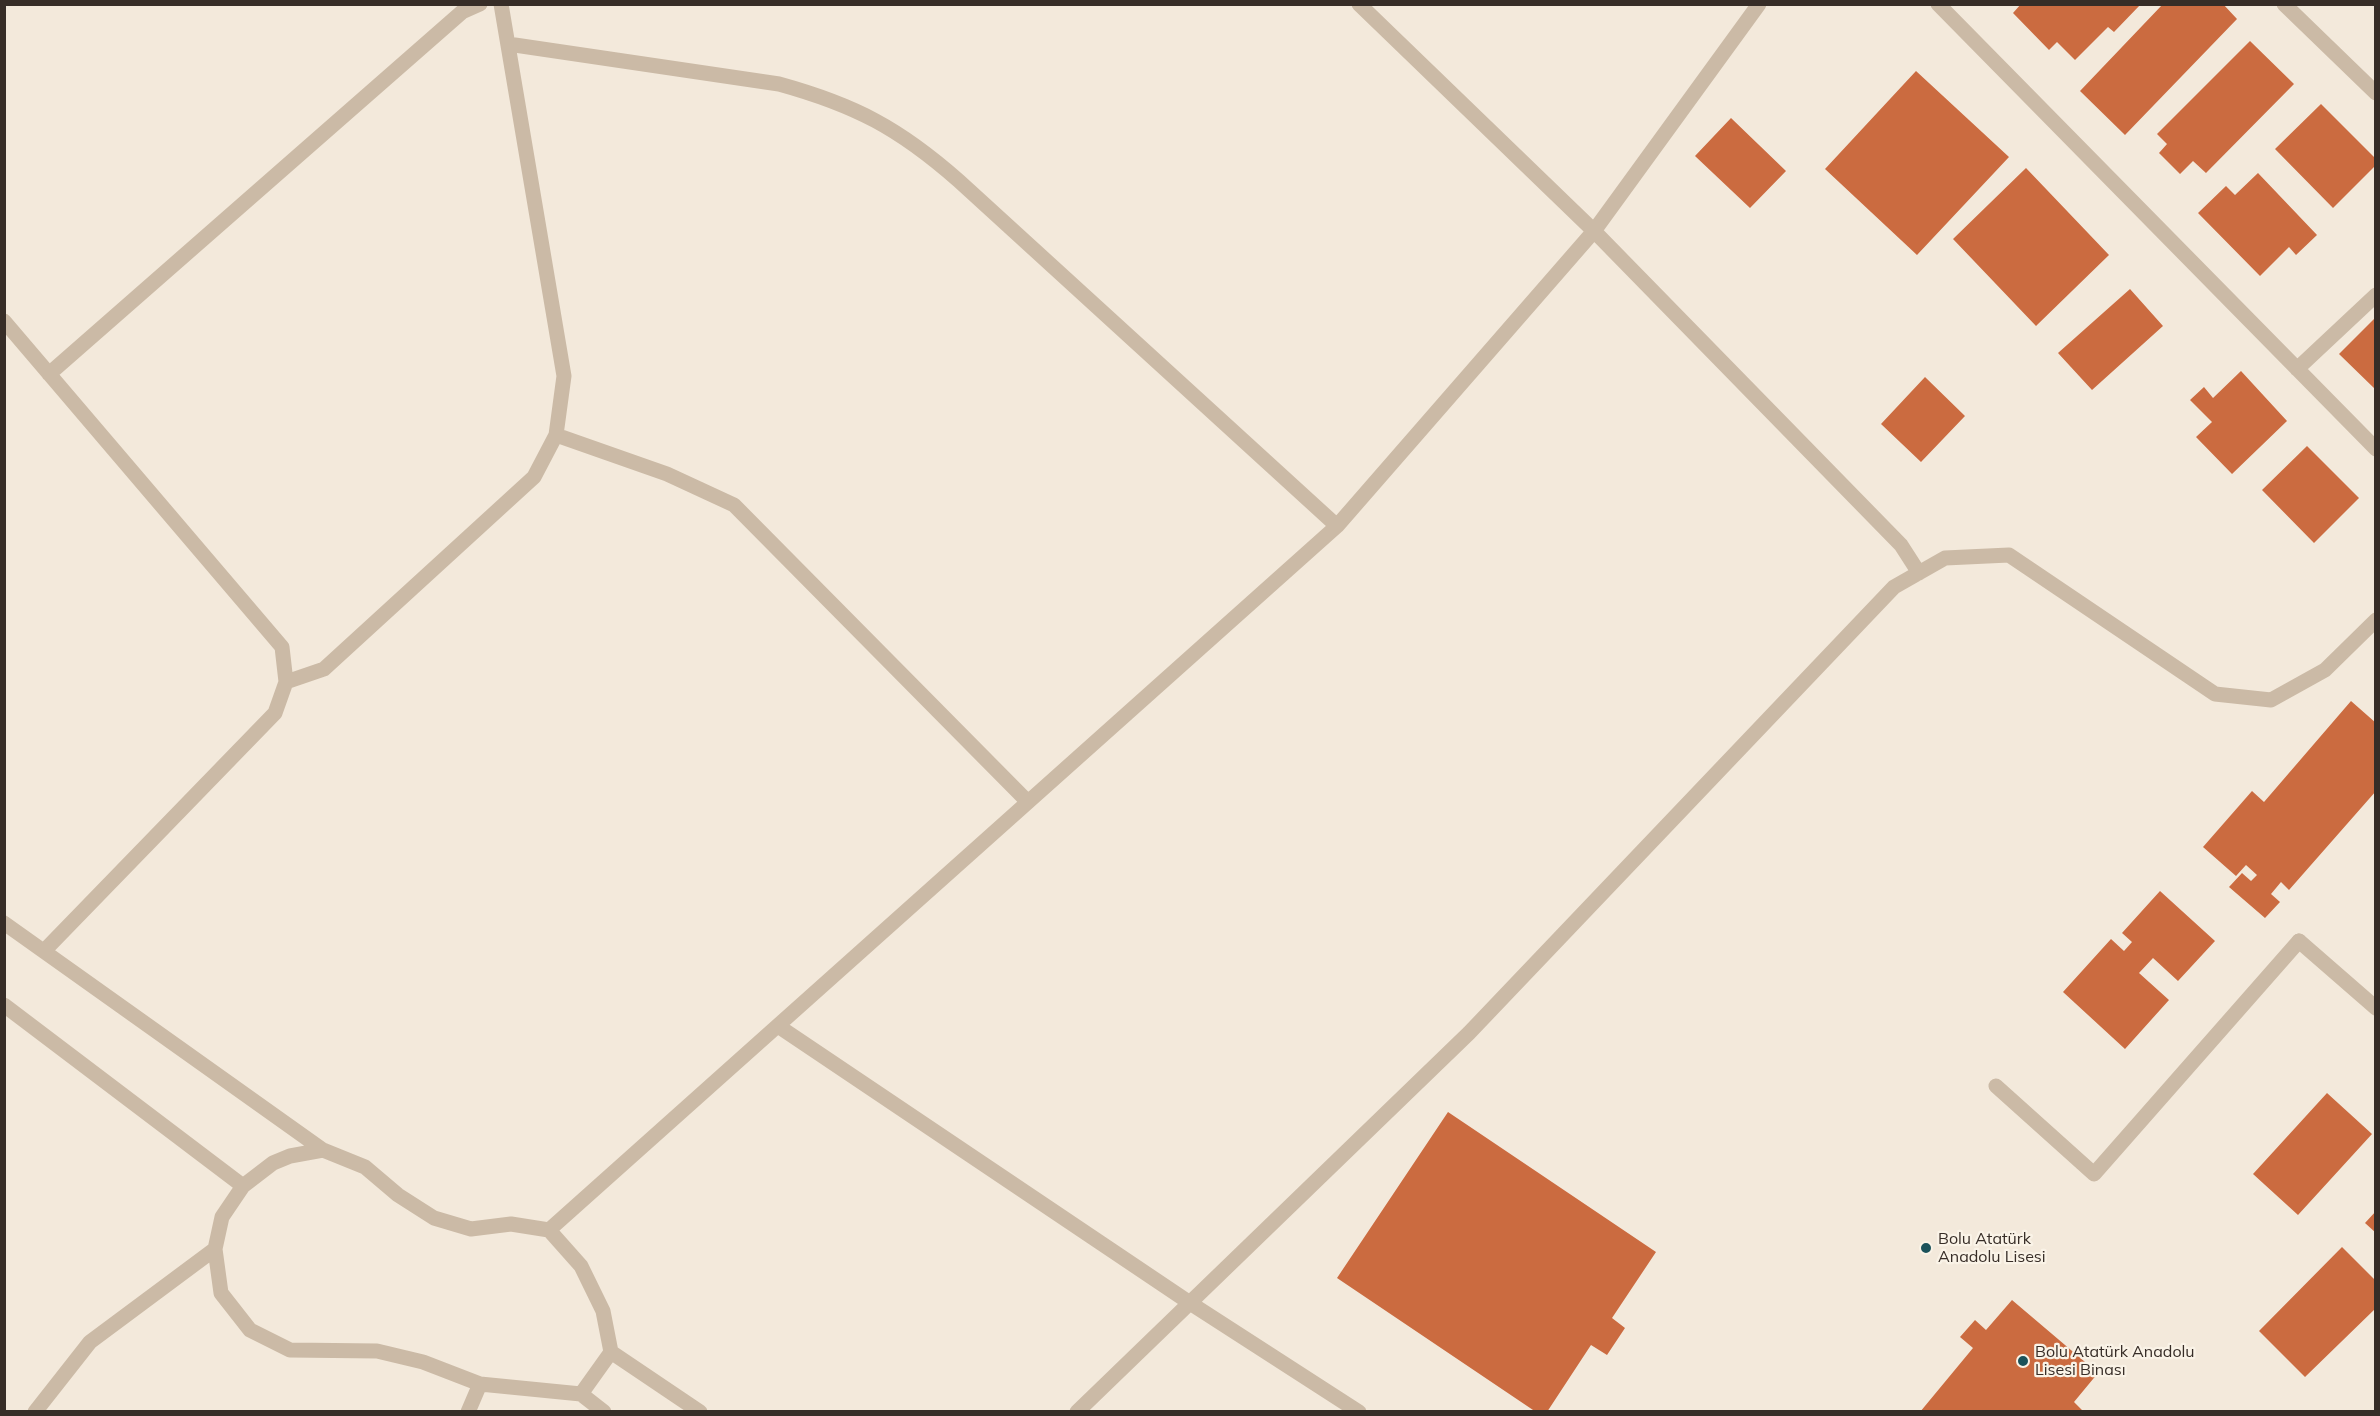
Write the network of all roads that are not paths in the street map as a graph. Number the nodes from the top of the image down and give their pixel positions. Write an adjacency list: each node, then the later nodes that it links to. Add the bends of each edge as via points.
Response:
1 (480, 4): 13 (street, via 462,12)
2 (501, 4): 7 (street)
3 (1359, 4): 9 (street)
4 (1759, 4): 9 (street)
5 (1938, 4): 12 (street)
6 (2284, 4): 8 (street)
7 (507, 44): 14 (street, via 564,376); 16 (street, via 779,84 821,95 896,131 959,181)
8 (2376, 93)
9 (1594, 231): 16 (street); 17 (street, via 1901,545)
10 (2376, 295): 12 (street)
11 (4, 321): 13 (street)
12 (2297, 369): 15 (street)
13 (49, 374): 19 (street, via 282,647)
14 (556, 435): 19 (street, via 534,477 324,669); 20 (street, via 667,474 734,505)
15 (2376, 448)
16 (1337, 526): 20 (street)
17 (1918, 573): 18 (street, via 1945,558 2008,555 2215,694 2271,700 2325,670); 31 (street, via 1894,587 1469,1033)
18 (2376, 621)
19 (286, 682): 22 (street, via 275,713)
20 (1028, 802): 25 (street)
21 (4, 923): 22 (street)
22 (44, 951): 27 (street)
23 (4, 1005): 28 (street)
24 (2376, 1008): 26 (street, via 2299,941 2094,1174)
25 (778, 1026): 29 (street); 31 (street)
26 (1996, 1086)
27 (322, 1150): 28 (street, via 273,1163); 29 (street, via 364,1167 434,1218 471,1229 511,1224)
28 (243, 1186): 30 (street, via 222,1217)
29 (549, 1230): 32 (street, via 581,1266 603,1311)
30 (215, 1249): 33 (street, via 221,1293 250,1330 290,1350 377,1352 423,1362); 35 (street, via 90,1342)
31 (1190, 1303): 39 (street); 40 (street)
32 (611, 1352): 34 (street); 38 (street)
33 (480, 1384): 34 (street); 36 (street)
34 (581, 1394): 37 (street)
35 (35, 1412)
36 (468, 1412)
37 (604, 1412)
38 (700, 1412)
39 (1077, 1412)
40 (1359, 1412)

